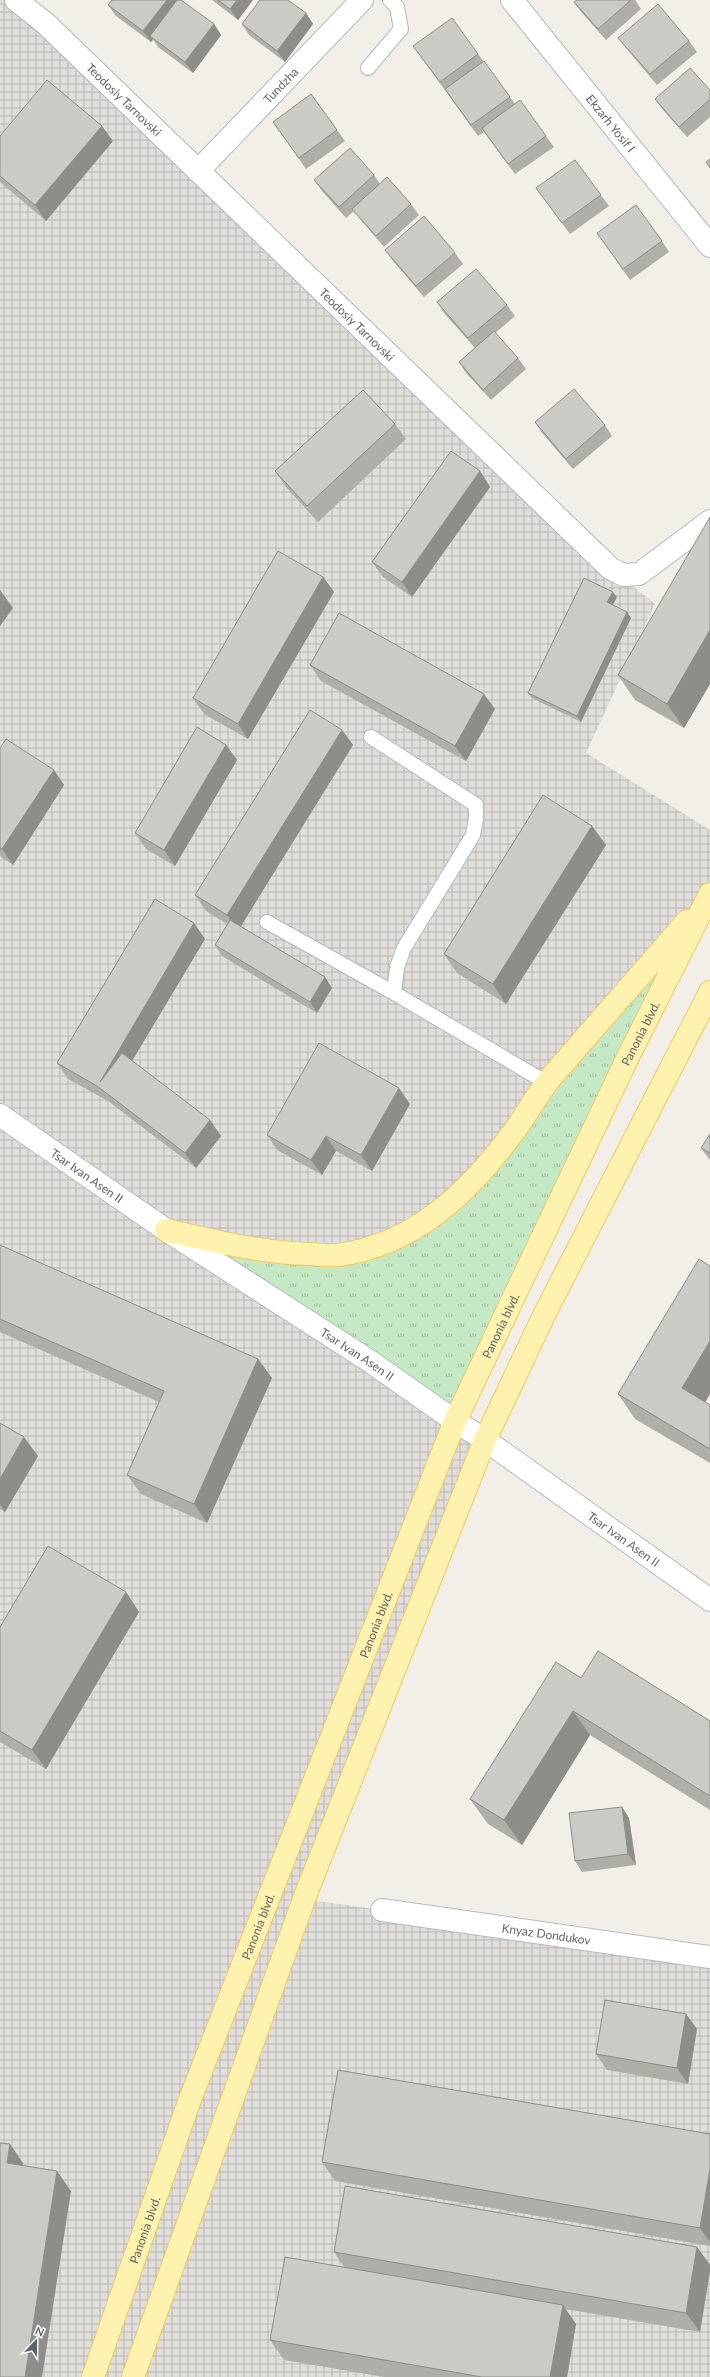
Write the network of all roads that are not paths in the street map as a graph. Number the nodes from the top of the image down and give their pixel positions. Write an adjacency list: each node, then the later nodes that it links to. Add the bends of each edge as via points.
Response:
1 (16, 0): 6 (street, Teodosiy Tarnovski, via 45,23)
2 (362, 0): 6 (street, Tundzha)
3 (390, 0): 5 (lane, via 397,7 401,29)
4 (512, 0): 7 (street, Ekzarh Yosif I)
5 (368, 68)
6 (198, 171): 8 (street, Teodosiy Tarnovski, via 610,568 623,575 639,574)
7 (710, 246)
8 (710, 521)
9 (371, 737): 13 (lane, via 476,805 473,835 404,948 397,967)
10 (710, 895): 14 (main road); 17 (main road, Panonia blvd., via 627,1058)
11 (267, 922): 13 (lane)
12 (710, 992): 18 (main road, via 545,1313)
13 (394, 993): 14 (lane)
14 (547, 1083): 16 (main road, via 513,1134 478,1177 449,1205 419,1227 379,1246 337,1255 294,1254 249,1248)
15 (0, 1115): 16 (street, Tsar Ivan Asen II)
16 (166, 1230): 17 (street, Tsar Ivan Asen II, via 368,1360)
17 (455, 1421): 18 (street, Tsar Ivan Asen II); 22 (main road, Panonia blvd., via 189,2102)
18 (486, 1440): 19 (street, Tsar Ivan Asen II); 23 (main road, via 304,1899)
19 (710, 1600)
20 (382, 1910): 21 (street, Knyaz Dondukov)
21 (710, 1957)
22 (93, 2377)
23 (133, 2377)

